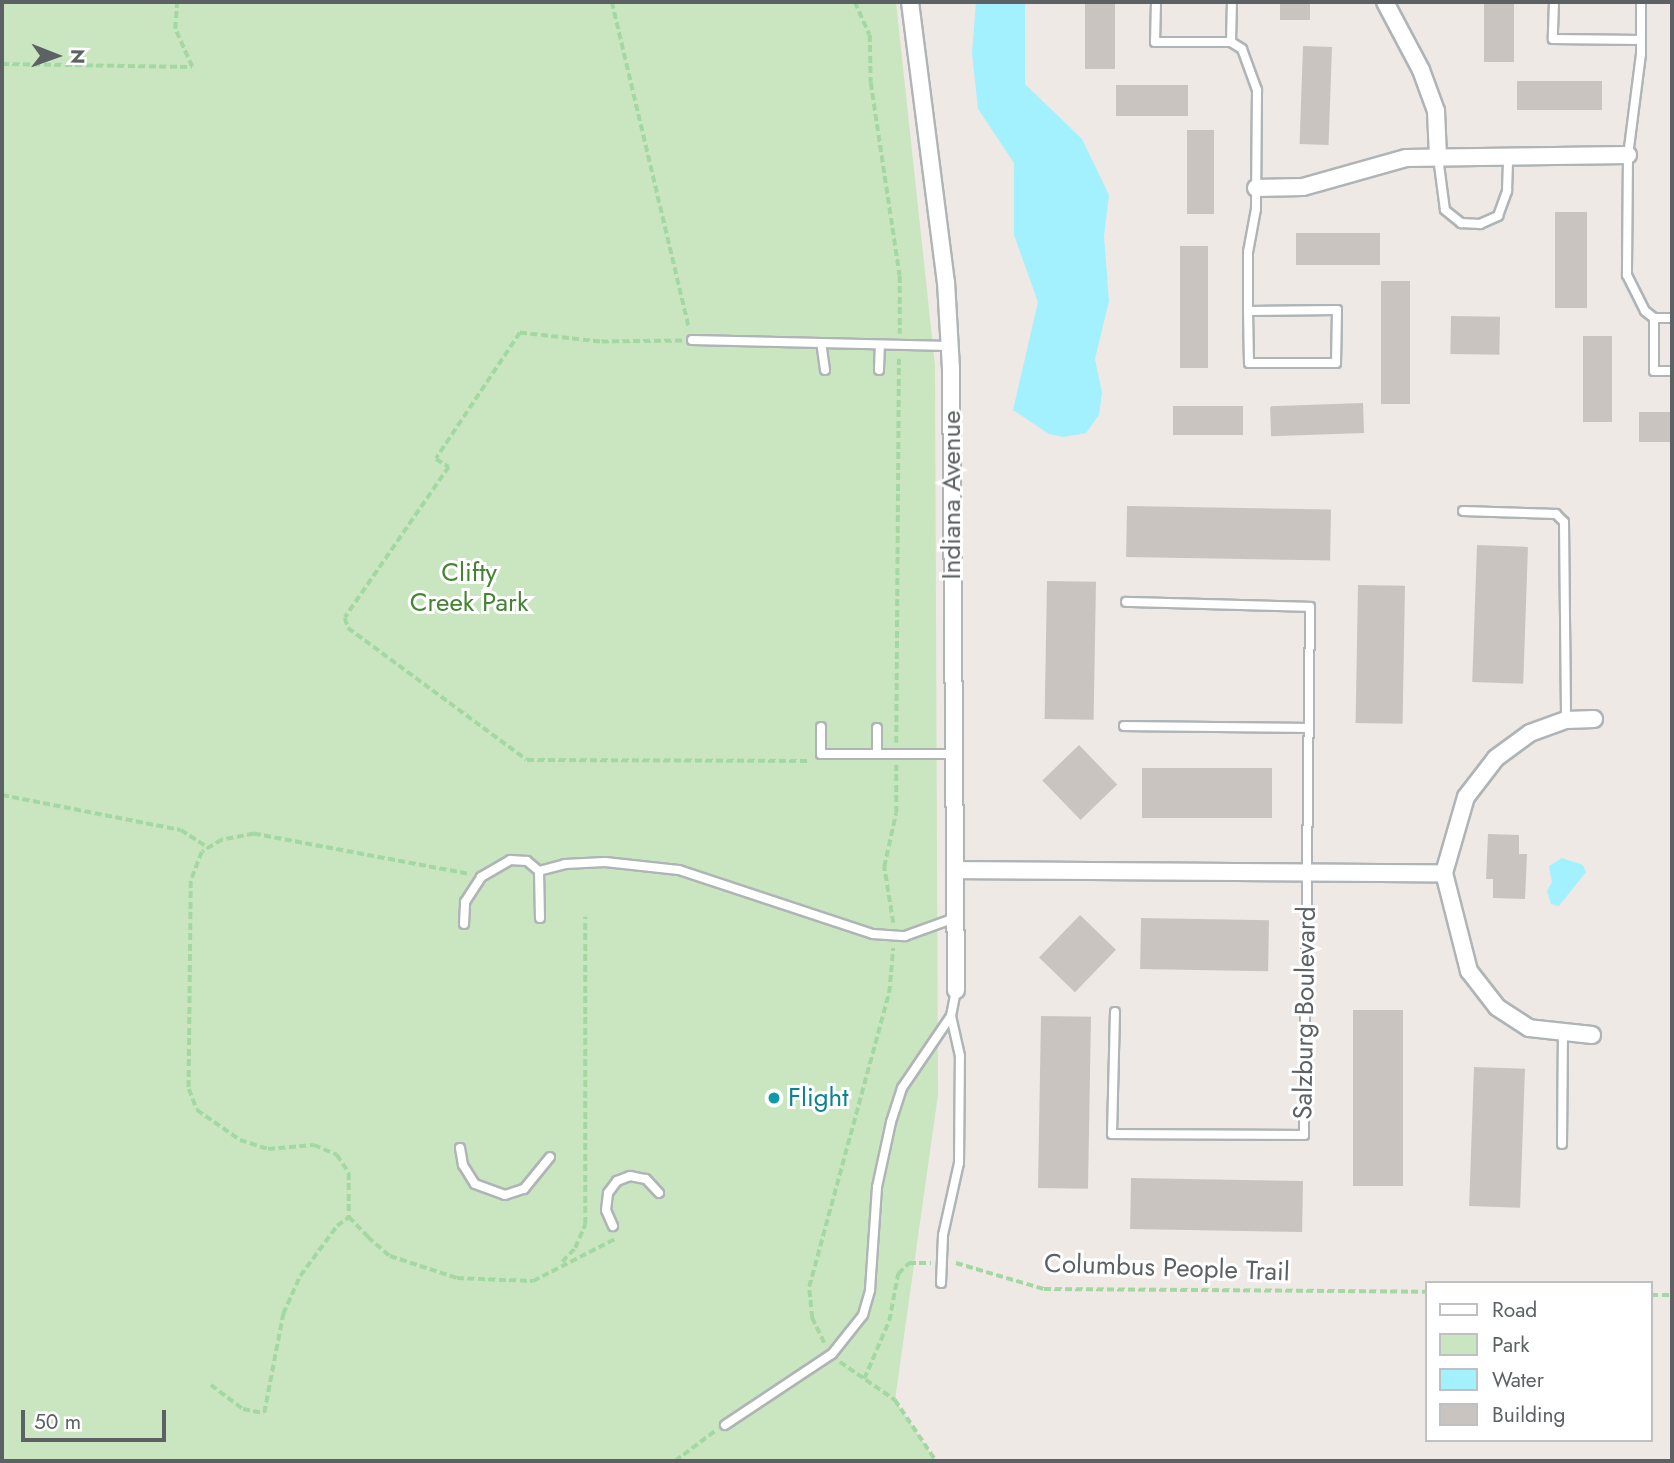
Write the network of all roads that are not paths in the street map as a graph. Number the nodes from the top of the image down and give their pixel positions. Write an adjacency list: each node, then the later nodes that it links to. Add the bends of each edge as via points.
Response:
1 (910, 2): 19 (street, Indiana Avenue, via 946,282)
2 (1156, 2): 8 (lane, via 1154,42)
3 (1232, 2): 8 (lane)
4 (1385, 2): 10 (street, via 1436,111)
5 (1554, 2): 7 (lane, via 1553,38)
6 (1641, 2): 7 (lane)
7 (1641, 40): 9 (lane)
8 (1231, 42): 12 (lane, via 1242,50 1257,90)
9 (1628, 155): 11 (street); 14 (lane, via 1627,275 1645,311)
10 (1438, 156): 11 (street); 11 (lane, via 1446,210 1461,223 1480,224 1498,216 1507,191); 12 (street, via 1406,158 1303,187)
11 (1508, 156)
12 (1256, 188): 13 (lane, via 1248,252)
13 (1248, 311): 13 (lane, via 1249,363 1336,363 1337,310)
14 (1654, 317): 15 (lane); 22 (lane, via 1654,371)
15 (1672, 318)
16 (692, 341): 17 (lane)
17 (821, 343): 18 (lane); 20 (lane)
18 (880, 346): 19 (lane); 21 (lane)
19 (949, 346): 32 (street, Indiana Avenue)
20 (824, 370)
21 (879, 370)
22 (1672, 371)
23 (1464, 511): 26 (lane, via 1556,514 1563,522)
24 (1126, 602): 30 (lane, Salzburg Boulevard, via 1310,607)
25 (1594, 719): 26 (street)
26 (1566, 720): 36 (street, via 1530,733 1479,776 1453,831)
27 (1124, 726): 30 (lane)
28 (821, 727): 31 (lane, via 821,754)
29 (877, 728): 31 (lane)
30 (1309, 728): 35 (lane, Salzburg Boulevard)
31 (877, 754): 32 (lane)
32 (954, 754): 33 (street, Indiana Avenue)
33 (955, 870): 35 (street, Salzburg Boulevard); 38 (street, Indiana Avenue)
34 (539, 871): 37 (lane); 38 (lane, via 565,863 605,862 679,870 873,934 905,936); 39 (lane, via 527,861 510,860 481,877 465,902)
35 (1307, 872): 36 (street, Salzburg Boulevard); 41 (lane, Salzburg Boulevard, via 1304,1135 1112,1135)
36 (1444, 873): 43 (street, via 1469,971 1497,1007 1530,1028)
37 (540, 918)
38 (955, 918): 40 (street, Indiana Avenue)
39 (464, 924)
40 (956, 990): 42 (lane)
41 (1115, 1012)
42 (951, 1016): 50 (lane, via 960,1056 959,1163 943,1235); 51 (lane, via 940,1038 915,1065 895,1110 877,1188 870,1290 863,1315 832,1354)
43 (1563, 1034): 44 (street); 45 (lane)
44 (1592, 1035)
45 (1562, 1144)
46 (460, 1148): 47 (lane, via 463,1165 475,1184 505,1195 524,1189)
47 (551, 1157)
48 (659, 1193): 49 (lane, via 646,1179 630,1176 617,1181 608,1193 606,1210)
49 (613, 1226)
50 (941, 1283)
51 (725, 1425)

